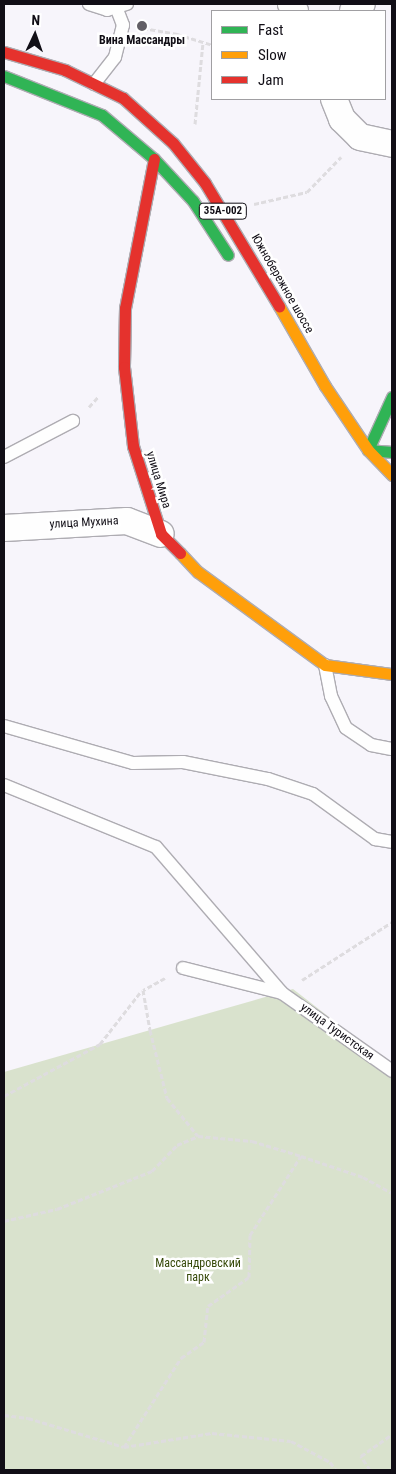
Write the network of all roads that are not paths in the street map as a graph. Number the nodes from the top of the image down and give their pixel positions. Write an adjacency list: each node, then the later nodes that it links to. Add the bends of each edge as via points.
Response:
1 (89, 4): 2 (lane, via 97,8)
2 (122, 7): 5 (lane, via 115,57)
3 (4, 52): 5 (main road, Южнобережное шоссе / 35А-002, via 66,70)
4 (4, 76): 8 (main road, 35А-002, via 102,115)
5 (94, 84): 12 (main road, Южнобережное шоссе / 35А-002, via 123,98 174,143 205,184 325,386)
6 (334, 100): 7 (street, via 342,119 360,138)
7 (392, 144)
8 (154, 158): 9 (main road, 35А-002, via 193,201); 17 (main road, улица Мира, via 125,308 124,367 133,446)
9 (234, 264)
10 (392, 397): 12 (main road)
11 (73, 421): 14 (lane)
12 (368, 450): 13 (main road); 15 (main road, Южнобережное шоссе / 35А-002)
13 (392, 452)
14 (4, 457)
15 (392, 475)
16 (4, 528): 17 (street, улица Мухина, via 126,521)
17 (161, 534): 18 (main road, улица Мира, via 198,572)
18 (325, 665): 19 (main road, улица Мира); 21 (lane, via 331,696 346,728 371,746)
19 (392, 674)
20 (4, 726): 23 (lane, via 133,763 183,762 268,779 314,794 375,839)
21 (392, 749)
22 (4, 785): 25 (lane, via 156,847)
23 (392, 842)
24 (183, 968): 25 (lane)
25 (282, 993): 26 (lane, улица Туристская)
26 (392, 1071)

